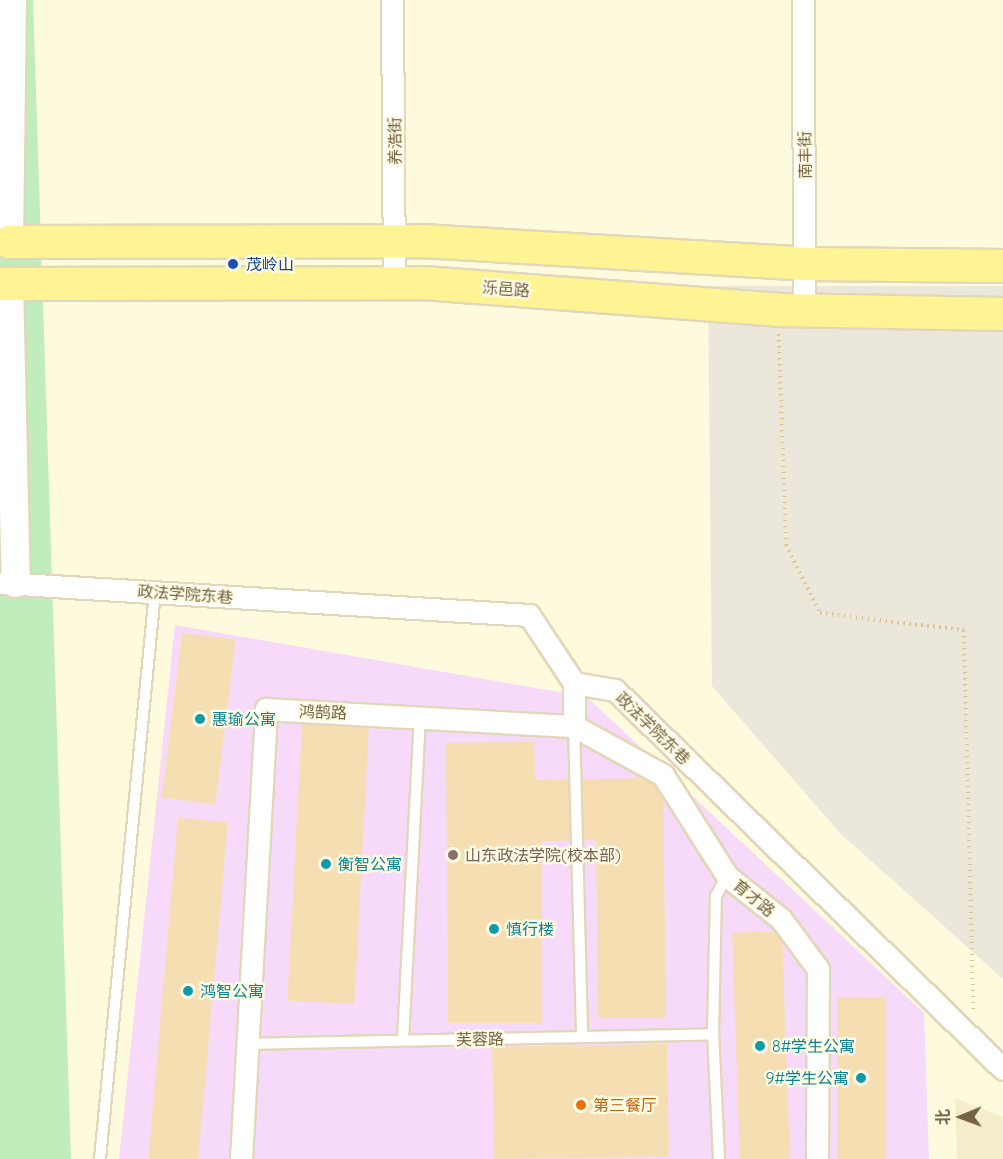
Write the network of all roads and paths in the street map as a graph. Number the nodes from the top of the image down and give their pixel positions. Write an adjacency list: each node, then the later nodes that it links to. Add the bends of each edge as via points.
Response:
1 (12, 0): 5 (street)
2 (392, 0): 4 (street, 养浩街)
3 (803, 0): 6 (street, 南丰街)
4 (396, 241): 5 (main road); 6 (main road); 8 (street, 养浩街)
5 (5, 242): 9 (main road)
6 (806, 264): 7 (main road); 10 (street, 南丰街)
7 (1003, 266)
8 (394, 283): 9 (main road, 泺邑路); 10 (main road, 泺邑路)
9 (4, 284): 12 (street)
10 (791, 310): 11 (main road, 泺邑路); 18 (path, via 786,545 820,613 964,630)
11 (1003, 314)
12 (6, 583): 13 (street, 政法学院东巷)
13 (155, 592): 14 (street, 政法学院东巷, via 529,615); 24 (lane)
14 (574, 683): 16 (street); 23 (street, 政法学院东巷, via 615,690)
15 (420, 716): 16 (street, 鸿鹄路); 21 (lane); 22 (street, 鸿鹄路, via 266,709)
16 (574, 726): 17 (street, 鸿鹄路, via 663,775); 20 (lane)
17 (727, 876): 19 (lane, 育才路, via 716,896); 27 (street, 育才路, via 781,919 818,969)
18 (972, 980)
19 (713, 1034): 20 (lane, 芙蓉路); 26 (lane, 育才路)
20 (582, 1037): 21 (lane, 芙蓉路)
21 (403, 1040): 22 (lane, 芙蓉路)
22 (247, 1044): 25 (street, 鸿鹄路)
23 (1003, 1070)
24 (100, 1159)
25 (241, 1159)
26 (719, 1159)
27 (817, 1159)

